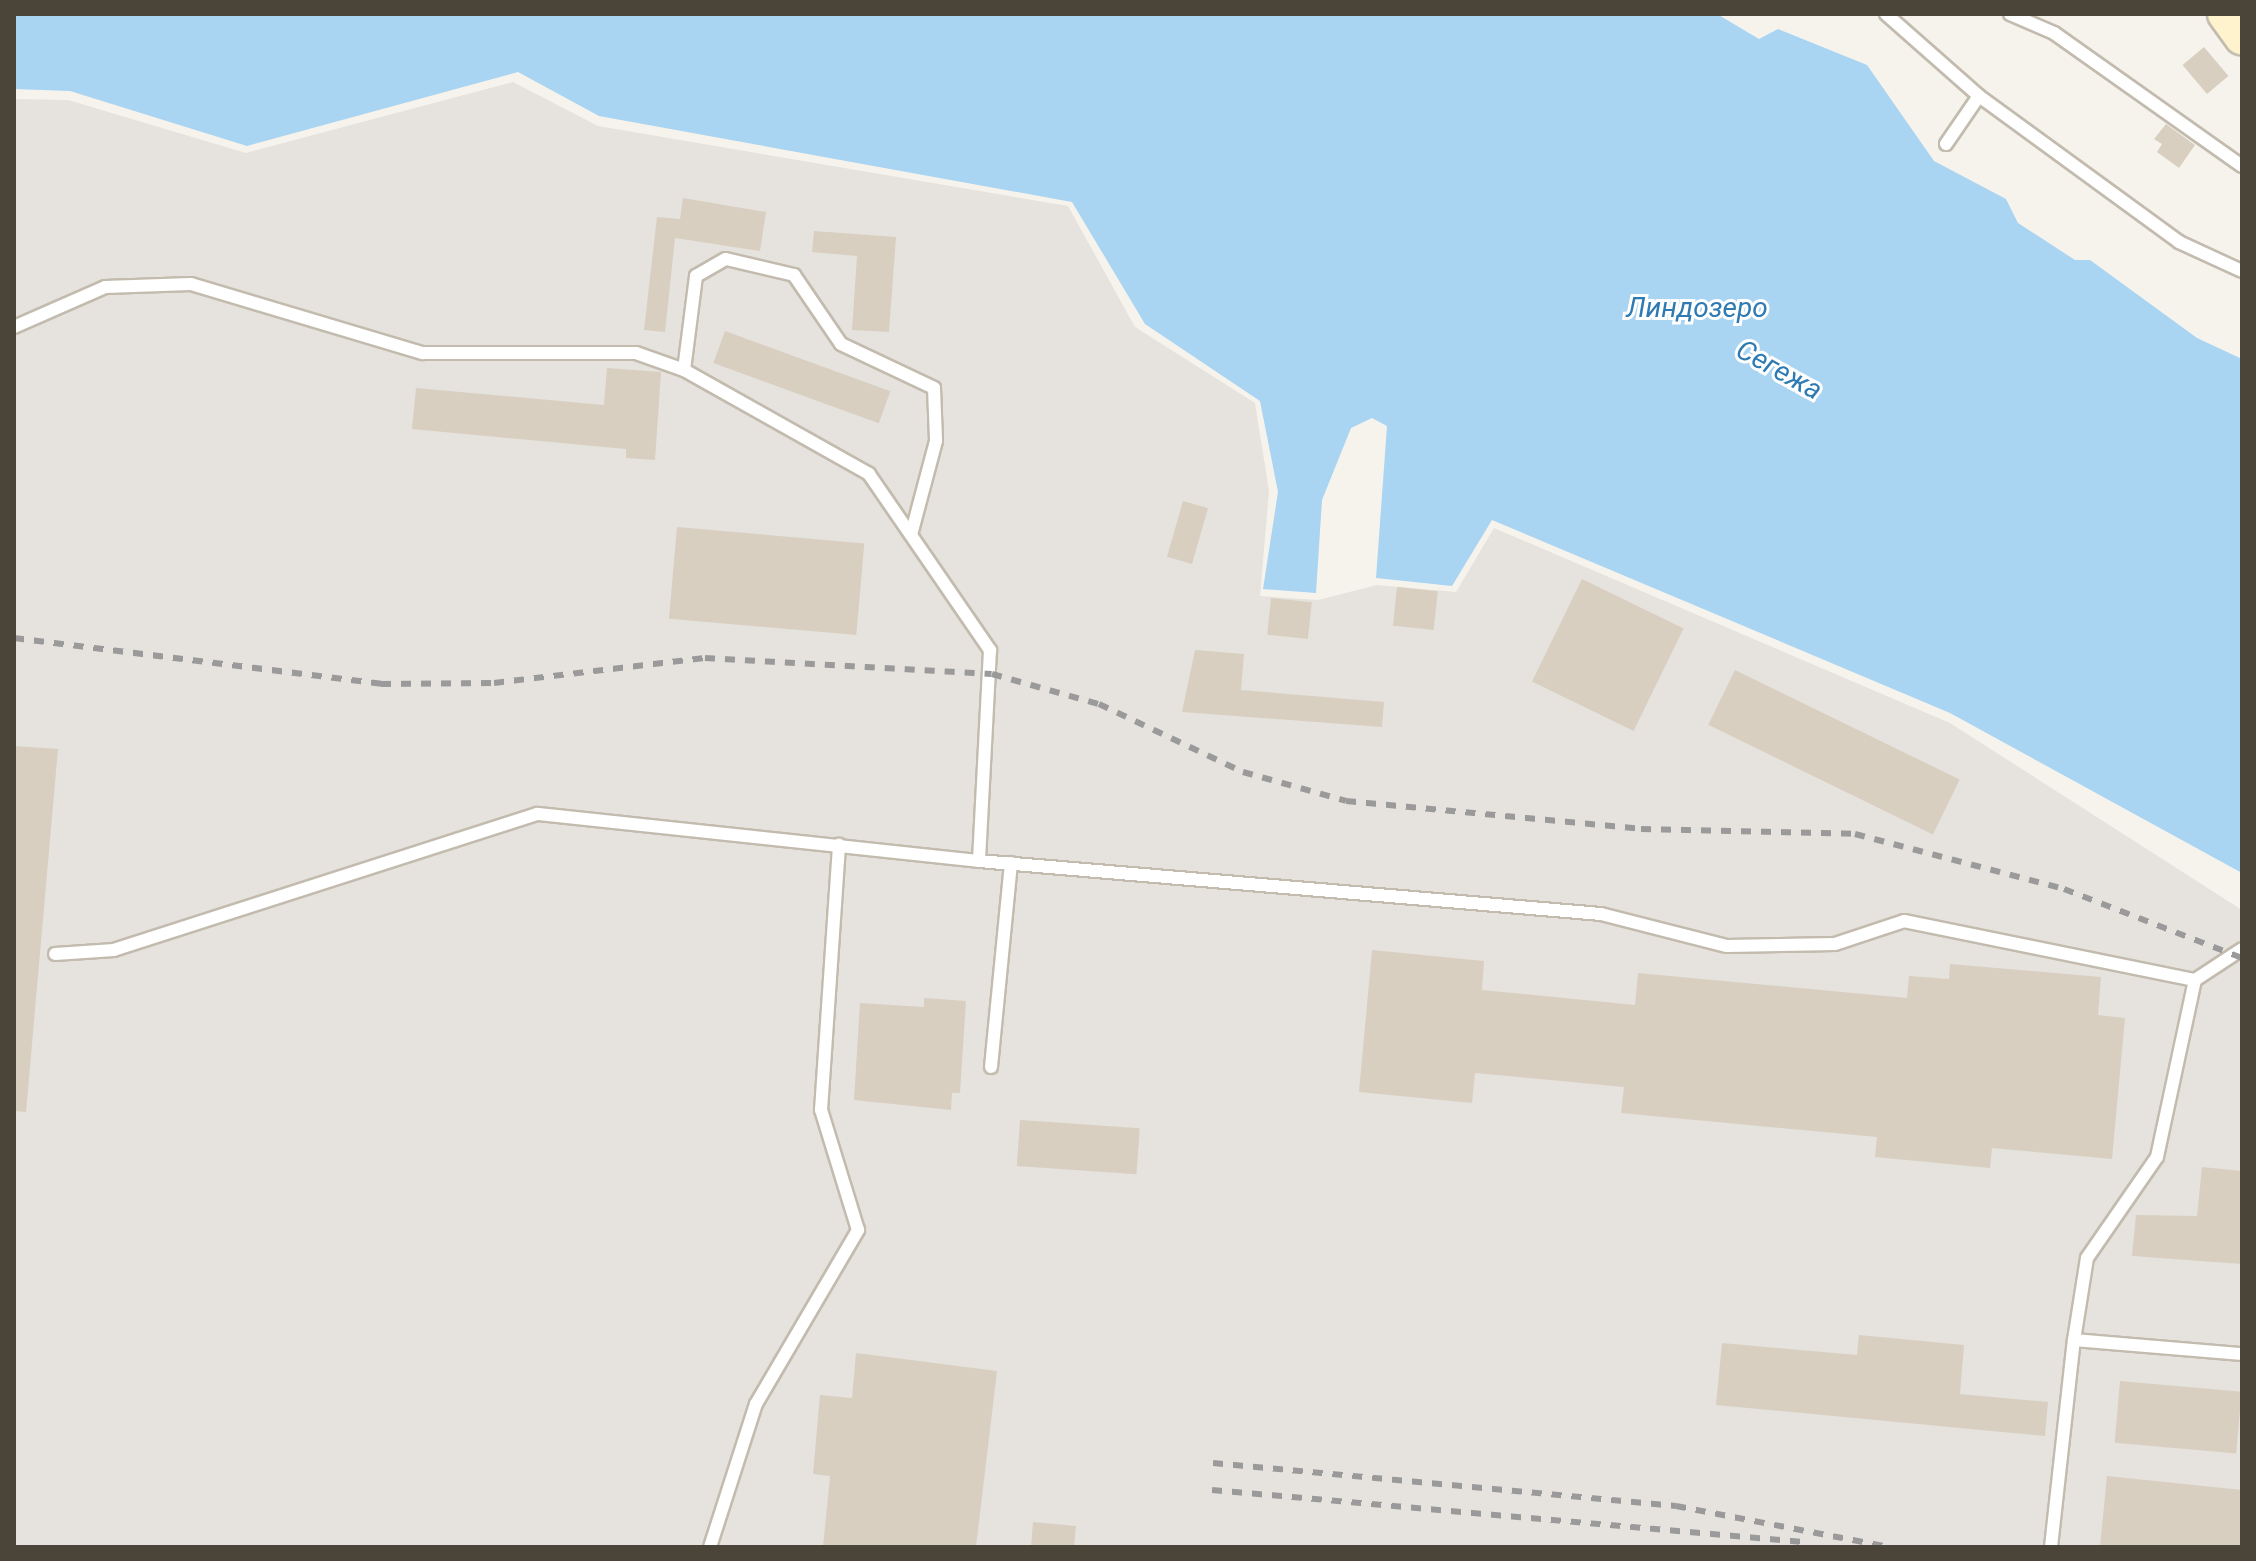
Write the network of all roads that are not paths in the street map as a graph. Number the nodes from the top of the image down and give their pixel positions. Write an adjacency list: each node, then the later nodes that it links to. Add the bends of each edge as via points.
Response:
1 (1886, 14): 5 (lane)
2 (2010, 14): 7 (lane, via 2054,33)
3 (2225, 14): 4 (street)
4 (2242, 37)
5 (1979, 96): 6 (lane); 8 (lane, via 2179,242)
6 (1946, 144)
7 (2242, 166)
8 (2242, 271)
9 (14, 327): 10 (lane, via 105,287 191,284 423,353 636,353)
10 (684, 370): 11 (lane, via 869,474); 11 (lane, via 696,276 726,259 794,275 841,344 934,388 936,441)
11 (911, 535): 13 (lane, via 990,650)
12 (839, 845): 13 (lane); 16 (lane, via 537,814 114,950); 21 (lane, via 821,1110 858,1230 756,1404)
13 (979, 861): 14 (lane)
14 (1011, 863): 17 (lane, via 1601,914 1727,946 1835,944 1904,921); 18 (lane)
15 (2242, 949): 17 (lane)
16 (55, 954)
17 (2195, 980): 19 (lane, via 2157,1157 2087,1258)
18 (991, 1067)
19 (2074, 1340): 20 (lane); 22 (lane)
20 (2242, 1354)
21 (710, 1547)
22 (2051, 1547)

